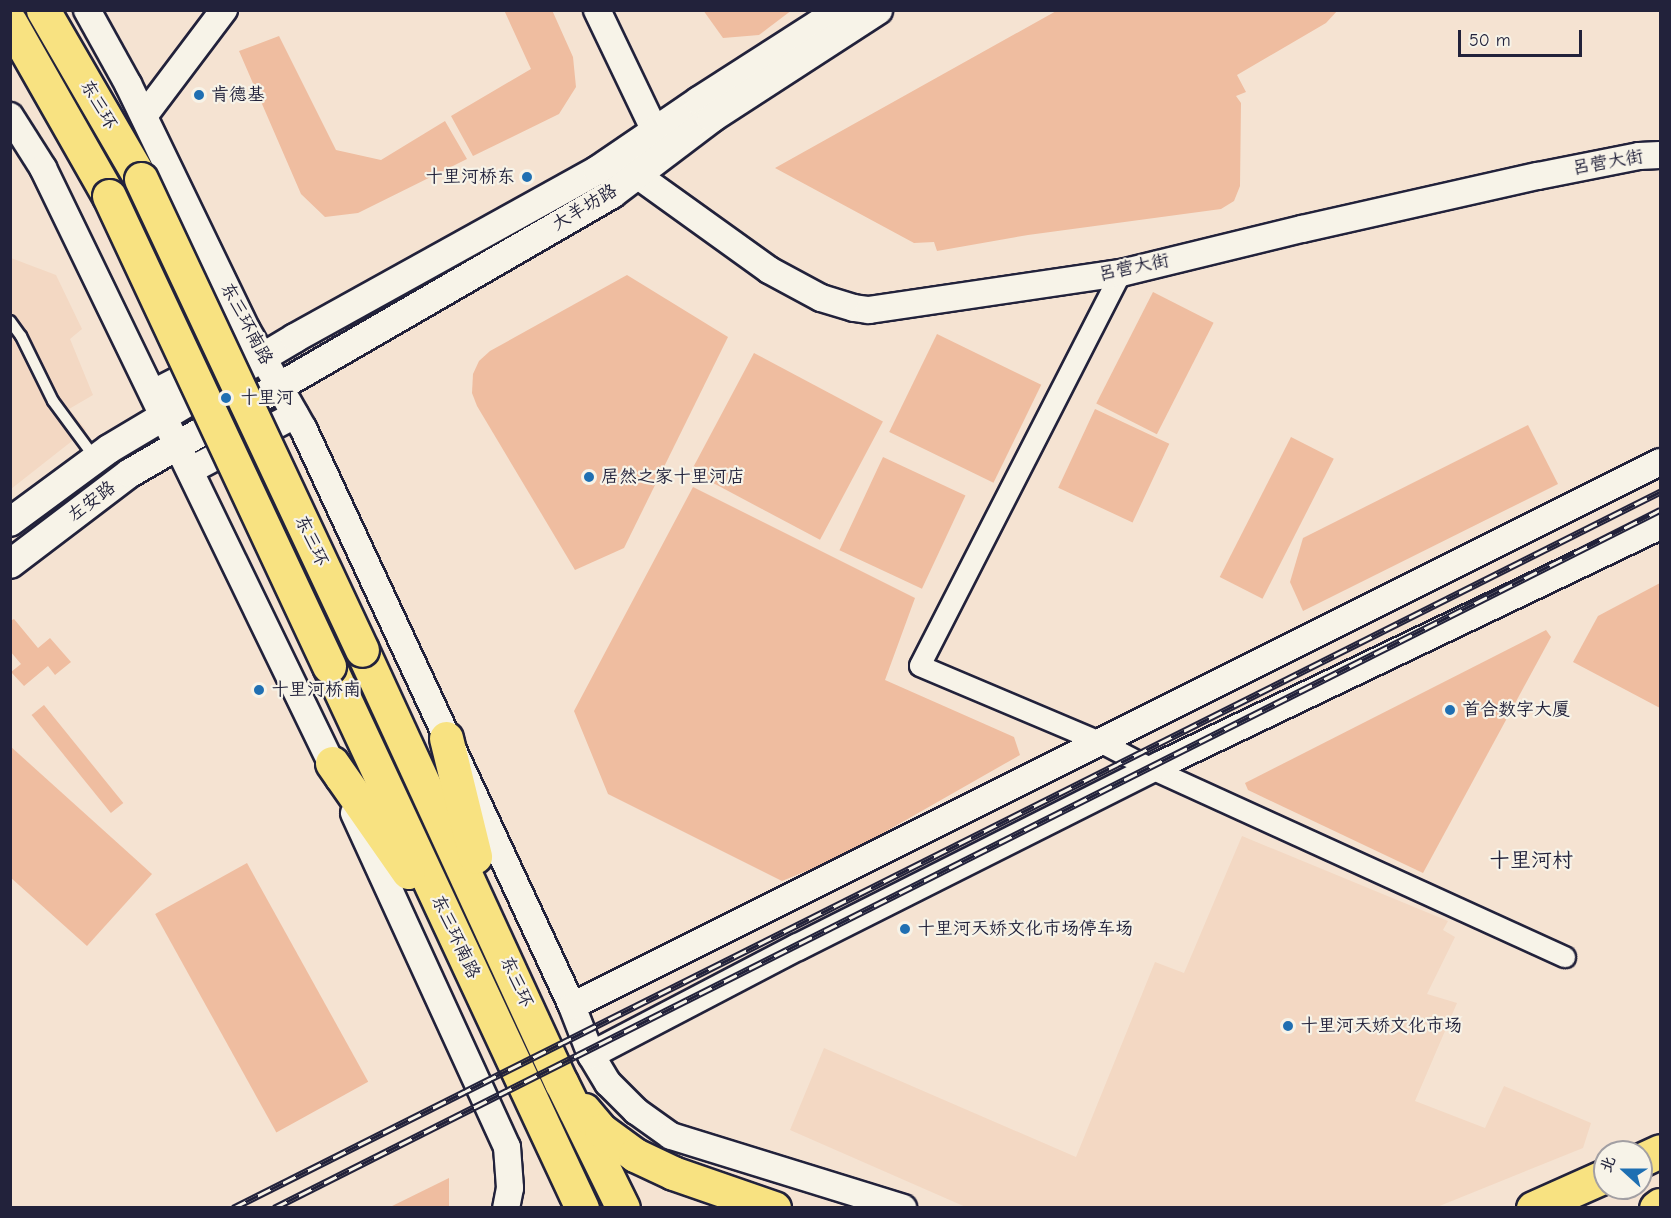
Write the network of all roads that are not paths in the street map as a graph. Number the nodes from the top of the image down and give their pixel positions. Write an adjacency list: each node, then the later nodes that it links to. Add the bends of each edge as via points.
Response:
1 (43, 10): 31 (highway, 东三环, bridge, via 141,179)
2 (87, 10): 9 (street, 东三环南路)
3 (225, 10): 9 (street)
4 (597, 10): 10 (street)
5 (841, 10): 10 (main road, 大羊坊路)
6 (878, 10): 12 (main road, 大羊坊路, via 712,118)
7 (10, 22): 26 (highway, 东三环, bridge, via 109,196)
8 (10, 116): 17 (street, via 43,168)
9 (144, 116): 15 (street, 东三环南路)
10 (655, 131): 15 (main road, 大羊坊路, via 598,170)
11 (1660, 155): 13 (street, 吕营大街, via 1527,179)
12 (637, 175): 13 (street, 吕营大街, via 769,270 821,298 854,308 869,310); 16 (main road, 大羊坊路, via 612,194)
13 (1121, 273): 28 (street, via 920,666)
14 (10, 321): 20 (lane, via 53,401)
15 (258, 350): 16 (street, 东三环南路); 17 (main road, 大羊坊路)
16 (278, 385): 18 (street, 东三环南路); 19 (main road, 大羊坊路)
17 (159, 405): 19 (street); 20 (main road, 左安路)
18 (295, 415): 22 (street); 27 (street, 东三环南路)
19 (177, 444): 22 (street); 25 (main road, 左安路, via 130,473)
20 (96, 459): 23 (main road, 左安路)
21 (1660, 462): 28 (street)
22 (191, 470): 29 (street)
23 (10, 522)
24 (1660, 526): 30 (street)
25 (10, 564)
26 (329, 666): 32 (highway, 东三环南路)
27 (446, 738): 31 (highway); 34 (street, 东三环南路)
28 (1100, 742): 30 (street); 34 (street)
29 (332, 763): 32 (highway); 39 (street, via 507,1147 510,1188)
30 (1152, 769): 33 (street); 35 (street)
31 (492, 928): 36 (highway, 东三环)
32 (459, 946): 40 (highway, 东三环南路)
33 (1565, 957)
34 (572, 1006): 35 (street, 东三环南路)
35 (591, 1054): 43 (street, 东三环南路, via 608,1083 636,1111 671,1136)
36 (561, 1082): 41 (highway); 42 (highway, via 602,1130 635,1155)
37 (1593, 1181): 44 (highway)
38 (1660, 1205): 45 (highway)
39 (506, 1208)
40 (582, 1208)
41 (623, 1208)
42 (774, 1208)
43 (903, 1208)
44 (1533, 1208)
45 (1656, 1208)

